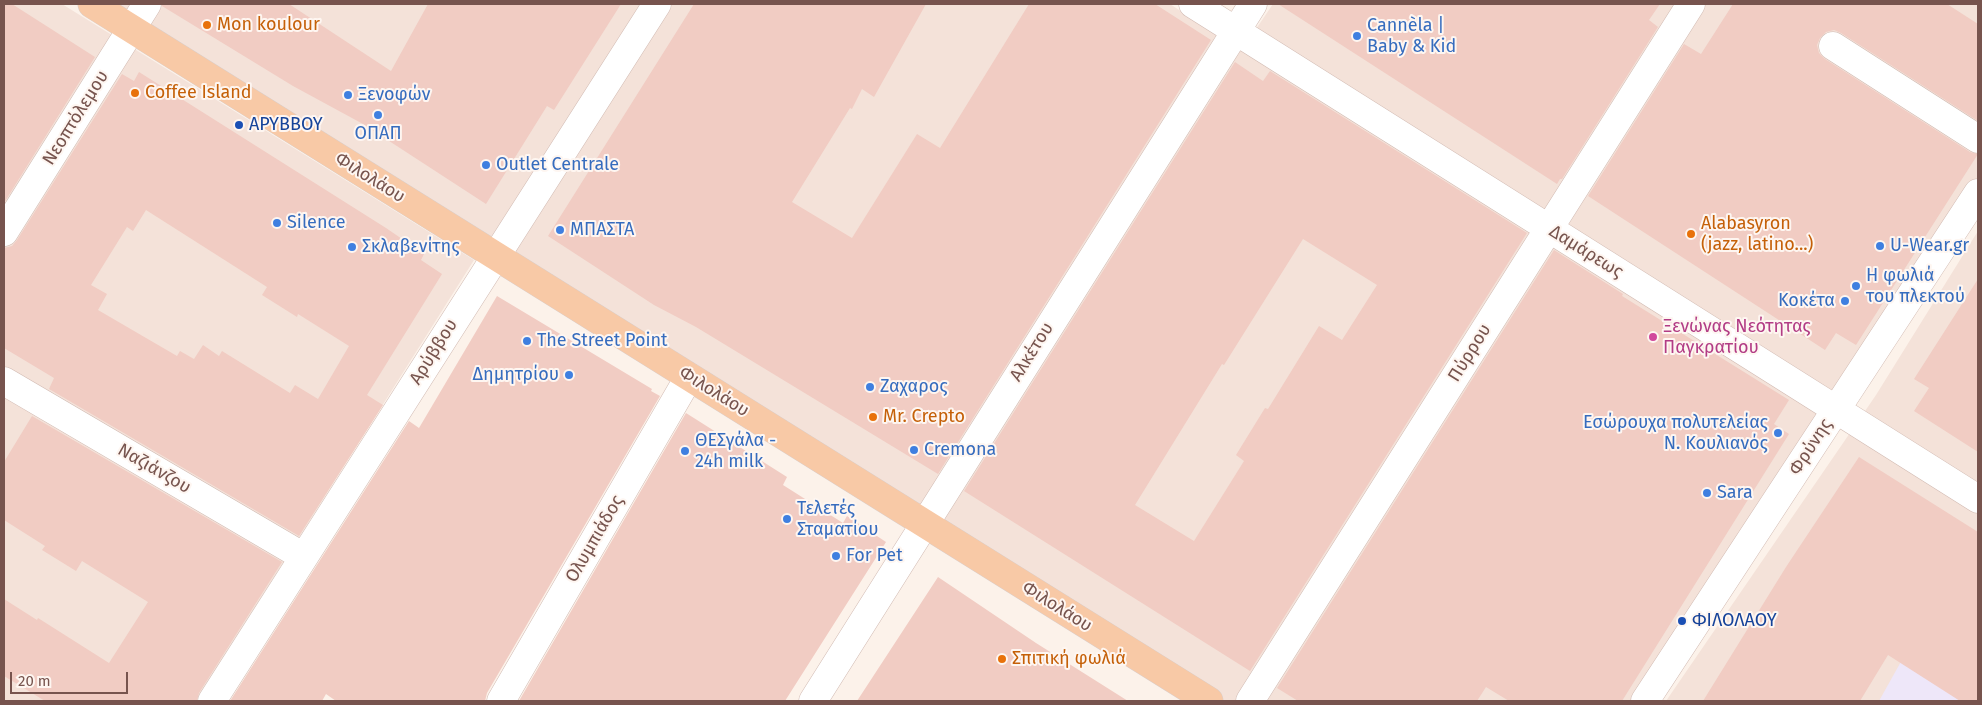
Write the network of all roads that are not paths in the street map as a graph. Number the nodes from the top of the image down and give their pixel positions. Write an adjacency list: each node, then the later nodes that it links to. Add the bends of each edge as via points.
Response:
1 (92, 4): 7 (main road, Φιλολάου)
2 (147, 4): 7 (street, Νεοπτόλεμου)
3 (657, 4): 14 (street, Αρύββου)
4 (1193, 4): 8 (street, Δαμάρεως)
5 (1253, 4): 8 (street, Αλκέτου)
6 (1690, 4): 12 (street, Πύρρου)
7 (131, 29): 13 (street, Νεοπτόλεμου); 14 (main road, Φιλολάου)
8 (1236, 31): 12 (street, Δαμάρεως); 19 (street, Αλκέτου)
9 (1833, 46): 10 (street)
10 (1978, 138)
11 (1978, 193): 17 (street, Φρύνης)
12 (1549, 228): 17 (street, Δαμάρεως); 25 (street, Πύρρου)
13 (4, 232)
14 (495, 256): 15 (main road, Φιλολάου); 20 (street, Αρύββου)
15 (689, 377): 19 (main road, Φιλολάου); 22 (street, Ολυμπιάδος)
16 (4, 381): 20 (street, Ναζιάνζου)
17 (1836, 410): 18 (street, Δαμάρεως); 26 (street, Φρύνης)
18 (1978, 500)
19 (924, 524): 23 (street, Αλκέτου); 24 (main road, Φιλολάου)
20 (304, 556): 21 (street, Αρύββου)
21 (212, 701)
22 (501, 701)
23 (813, 701)
24 (1209, 701)
25 (1250, 701)
26 (1644, 701)

